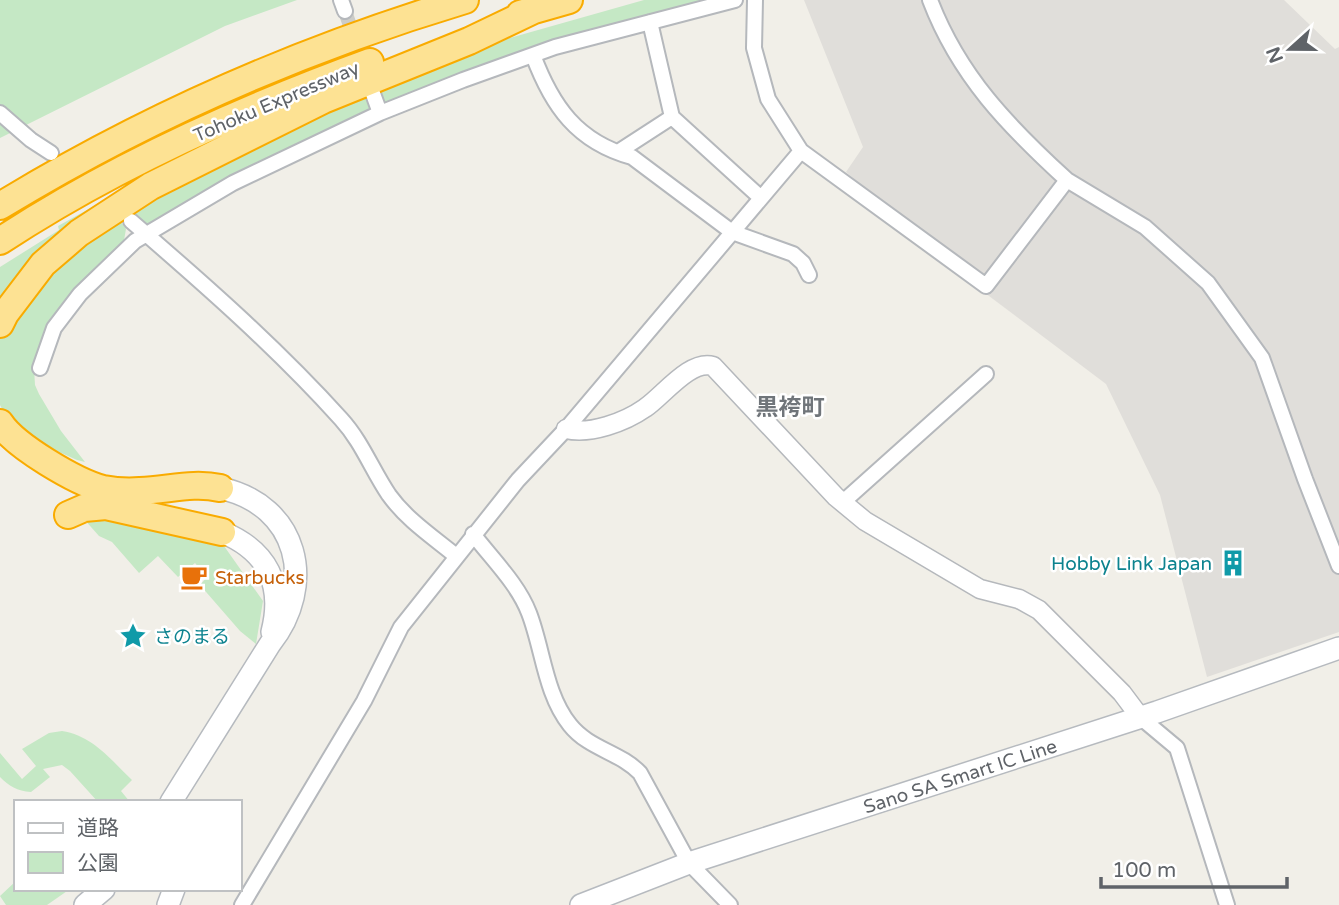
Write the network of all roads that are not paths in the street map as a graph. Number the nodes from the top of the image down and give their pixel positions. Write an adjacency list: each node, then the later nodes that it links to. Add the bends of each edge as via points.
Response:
1 (465, 0): 18 (highway, Tohoku Expressway, via 362,33 219,90 121,136)
2 (569, 0): 6 (highway, Tohoku Expressway)
3 (736, 0): 7 (street)
4 (755, 0): 13 (street, via 754,48 768,99)
5 (930, 0): 16 (street, via 966,72 1015,132)
6 (536, 9): 22 (highway, Tohoku Expressway, via 430,41 262,103 134,164); 24 (highway, via 323,100 151,186 79,233 43,264)
7 (650, 22): 8 (street); 12 (street)
8 (533, 55): 11 (street); 14 (street, via 545,86 564,115 580,131)
9 (372, 91): 11 (street)
10 (0, 113): 15 (street)
11 (380, 113): 21 (street, via 233,183)
12 (672, 117): 14 (street); 17 (street)
13 (802, 151): 16 (street, via 986,286); 17 (street)
14 (618, 152): 20 (street, via 652,171)
15 (51, 153)
16 (1067, 180): 35 (street, via 1145,227 1208,283 1262,358)
17 (761, 198): 20 (street)
18 (0, 206)
19 (131, 221): 21 (street)
20 (732, 232): 23 (street, via 793,254); 28 (street)
21 (146, 234): 25 (street, via 80,294 54,328); 34 (street, via 280,354 358,440 390,496)
22 (0, 241)
23 (809, 275)
24 (0, 324)
25 (40, 368)
26 (986, 374): 30 (street)
27 (0, 424): 29 (highway, via 16,442 104,489)
28 (566, 429): 30 (street, via 597,428 625,419 694,366 705,363 713,366); 33 (street)
29 (220, 488): 36 (main road, via 253,499 272,512 291,548 296,566 292,606)
30 (843, 502): 38 (street, via 865,521 980,589 1020,599 1039,610)
31 (68, 516): 32 (highway, via 83,508 106,506)
32 (222, 533): 36 (main road, via 240,540 267,566 277,608)
33 (473, 534): 34 (street); 40 (street, via 528,611 562,715 583,740 640,773)
34 (456, 556): 43 (street, via 401,627 364,701)
35 (1339, 566)
36 (270, 645): 39 (main road)
37 (1339, 648): 38 (main road, Sano SA Smart IC Line)
38 (1140, 717): 40 (main road, Sano SA Smart IC Line); 46 (street, via 1177,748)
39 (172, 800)
40 (689, 863): 44 (main road, Sano SA Smart IC Line); 45 (street)
41 (102, 891): 42 (main road)
42 (85, 905)
43 (242, 905)
44 (581, 905)
45 (730, 905)
46 (1227, 905)

